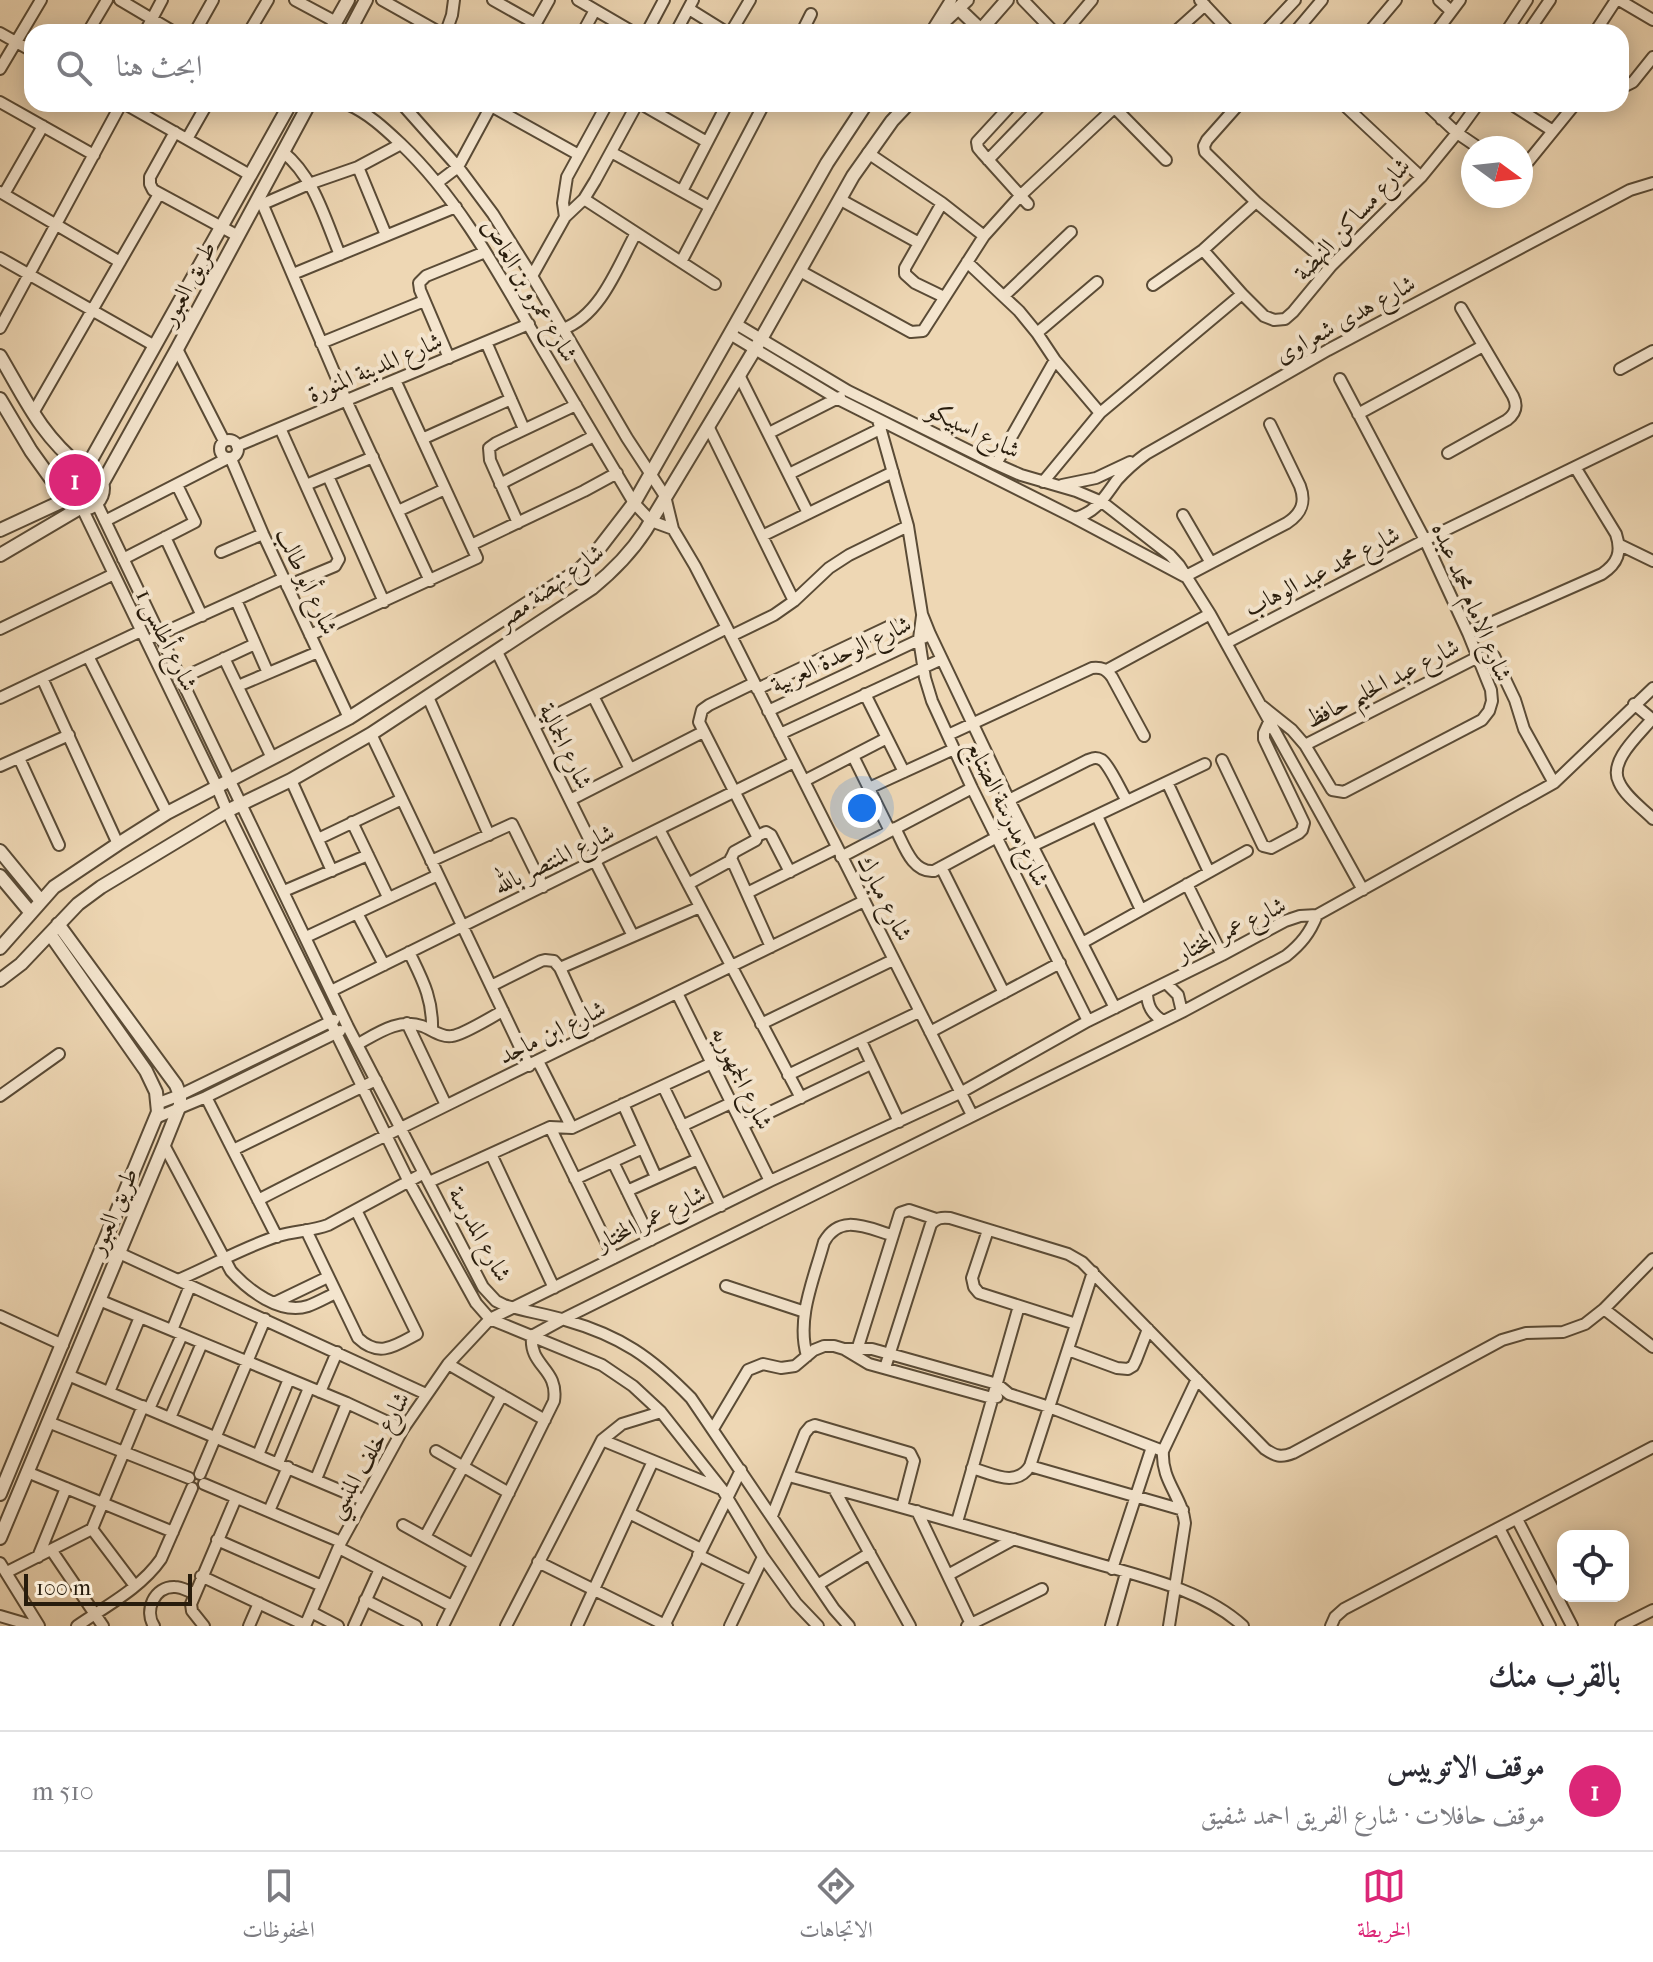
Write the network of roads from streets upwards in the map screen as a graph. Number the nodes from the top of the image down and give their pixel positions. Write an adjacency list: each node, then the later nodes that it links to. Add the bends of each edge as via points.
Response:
1 (41, 0): 36 (street)
2 (107, 0): 37 (street)
3 (120, 0): 34 (street)
4 (162, 0): 34 (street)
5 (213, 0): 40 (street)
6 (268, 0): 41 (street)
7 (295, 0): 42 (street)
8 (348, 0): 43 (street)
9 (366, 0): 44 (street)
10 (382, 0): 45 (street)
11 (454, 0): 46 (street)
12 (493, 0): 47 (street)
13 (549, 0): 48 (street)
14 (578, 0): 31 (street)
15 (750, 0): 54 (street)
16 (1023, 0): 59 (street)
17 (1092, 0): 60 (street)
18 (1322, 0): 64 (street)
19 (1396, 0): 65 (street)
20 (1439, 0): 32 (street)
21 (1460, 0): 32 (street)
22 (1550, 0): 68 (street)
23 (1618, 0): 35 (street); 69 (street)
24 (662, 1): 51 (street)
25 (1292, 1): 63 (street)
26 (1000, 2): 58 (street)
27 (1202, 2): 61 (street); 62 (street)
28 (1521, 2): 67 (street)
29 (959, 3): 56 (street); 57 (street)
30 (691, 4): 52 (street); 53 (street)
31 (595, 10): 49 (street); 50 (street)
32 (1451, 11): 66 (street)
33 (811, 14): 55 (street)
34 (152, 19): 38 (street); 39 (street)
35 (1653, 20)
36 (27, 24)
37 (93, 24)
38 (149, 24)
39 (160, 24)
40 (200, 24)
41 (254, 24)
42 (329, 24)
43 (335, 24)
44 (353, 24)
45 (425, 24)
46 (449, 24)
47 (528, 24)
48 (536, 24)
49 (587, 24)
50 (619, 24)
51 (651, 24)
52 (680, 24)
53 (717, 24)
54 (734, 24)
55 (806, 24)
56 (939, 24)
57 (975, 24)
58 (985, 24)
59 (1046, 24)
60 (1072, 24)
61 (1182, 24)
62 (1223, 24)
63 (1272, 24)
64 (1302, 24)
65 (1376, 24)
66 (1442, 24)
67 (1510, 24)
68 (1534, 24)
69 (1601, 24)
70 (24, 29): 72 (street)
71 (0, 33): 72 (street)
72 (16, 42): 73 (street); 75 (street)
73 (24, 46)
74 (1653, 57): 76 (street)
75 (0, 69)
76 (1629, 84)
77 (0, 102): 108 (street)
78 (118, 112): 119 (street)
79 (138, 112): 106 (street)
80 (150, 112): 106 (street)
81 (202, 112): 113 (street)
82 (285, 112): 126 (street, طريق العبور)
83 (305, 112): 116 (street, طريق العبور)
84 (361, 112): 115 (street, شارع عمرو بن العاص)
85 (412, 112): 125 (street, شارع عمرو بن العاص)
86 (488, 112): 125 (street)
87 (504, 112): 120 (street)
88 (601, 112): 120 (street)
89 (634, 112): 117 (street)
90 (653, 112): 114 (street)
91 (723, 112): 114 (street)
92 (760, 112): 141 (street)
93 (861, 112): 175 (street, شارع نهضة مصر)
94 (900, 112): 118 (street, شارع نهضة مصر)
95 (1005, 112): 122 (street, via 977,142)
96 (1033, 112): 122 (street)
97 (1106, 112): 137 (street)
98 (1118, 112): 123 (street)
99 (1232, 112): 138 (street, via 1207,140 1205,152)
100 (1352, 112): 127 (street)
101 (1434, 112): 107 (street)
102 (1447, 112): 107 (street)
103 (1472, 112): 111 (street, شارع مساكن النهضة)
104 (1523, 112): 109 (street)
105 (1568, 112): 109 (street)
106 (147, 117): 110 (street)
107 (1441, 119): 111 (street)
108 (43, 126): 119 (street); 132 (street)
109 (1553, 131): 121 (street)
110 (175, 132): 113 (street); 133 (street, via 150,177)
111 (1457, 133): 112 (street); 127 (street, شارع مساكن النهضة)
112 (1461, 136)
113 (187, 139): 126 (street)
114 (707, 142): 131 (street)
115 (401, 144): 124 (street); 128 (street, شارع عمرو بن العاص)
116 (283, 152): 130 (street); 135 (street, طريق العبور)
117 (611, 152): 131 (street); 134 (street)
118 (868, 153): 136 (street, شارع نهضة مصر); 139 (street)
119 (94, 155): 143 (street)
120 (579, 155): 142 (street, via 564,190)
121 (1533, 156)
122 (988, 160): 137 (street)
123 (1166, 160)
124 (358, 167): 130 (street); 147 (street)
125 (458, 167): 128 (street); 162 (street, شارع عمرو بن العاص)
126 (250, 175): 144 (street, طريق العبور)
127 (1421, 177): 158 (street, شارع مساكن النهضة)
128 (437, 183): 140 (street, شارع عمرو بن العاص)
129 (1653, 183): 212 (street, شارع هدى شعراوى, via 1630,190 1341,342)
130 (309, 184): 135 (street); 153 (street)
131 (682, 191): 141 (street)
132 (2, 193): 143 (street)
133 (159, 194): 144 (street); 155 (street)
134 (584, 199): 142 (street); 146 (street)
135 (261, 200): 148 (street, طريق العبور); 161 (street)
136 (841, 200): 150 (street); 159 (street, شارع نهضة مصر)
137 (1024, 200): 149 (street)
138 (1256, 202): 151 (street); 158 (street)
139 (942, 203): 149 (street); 150 (street)
140 (456, 207): 147 (street); 152 (street, شارع عمرو بن العاص)
141 (710, 207): 156 (street)
142 (565, 217): 162 (street)
143 (56, 224): 155 (street); 160 (street)
144 (221, 226): 148 (street); 180 (street, طريق العبور)
145 (1071, 232): 167 (street)
146 (636, 233): 156 (street); 174 (street, via 591,311)
147 (386, 235): 153 (street)
148 (238, 236): 182 (street, طريق العبور)
149 (984, 236): 157 (street)
150 (919, 243): 168 (street, via 905,274)
151 (1203, 250): 165 (street); 166 (street)
152 (485, 252): 169 (street, via 423,278 419,287); 172 (street, شارع عمرو بن العاص)
153 (340, 255): 161 (street)
154 (0, 258): 160 (street)
155 (120, 262): 171 (street)
156 (681, 262): 164 (street)
157 (967, 262): 167 (street); 168 (street)
158 (1331, 266): 166 (street, شارع مساكن النهضة, via 1285,319 1264,316)
159 (800, 271): 168 (street, via 911,332 926,328); 179 (street, شارع نهضة مصر)
160 (29, 274): 171 (street); 173 (street)
161 (293, 274): 178 (street)
162 (532, 276): 174 (street, شارع عمرو بن العاص)
163 (1097, 282): 176 (street)
164 (715, 284)
165 (1153, 285)
166 (1242, 294): 198 (street)
167 (1004, 296): 176 (street)
168 (944, 297)
169 (424, 301): 178 (street); 185 (street)
170 (1461, 308): 181 (street)
171 (92, 310): 180 (street); 197 (street)
172 (529, 324): 177 (street, شارع المدينة المنورة); 196 (street, شارع عمرو بن العاص)
173 (0, 328)
174 (563, 329): 220 (street, شارع عمرو بن العاص)
175 (733, 329): 179 (street, شارع اسبيكو); 220 (street, شارع نهضة مصر)
176 (1037, 333): 186 (street)
177 (486, 342): 185 (street, شارع المدينة المنورة); 193 (street)
178 (321, 343): 195 (street)
179 (758, 344): 188 (street, شارع نهضة مصر); 191 (street, شارع اسبيكو); 194 (street, شارع اسبيكو)
180 (155, 346): 216 (street, طريق العبور)
181 (1483, 346): 199 (street); 211 (street, via 1516,410)
182 (177, 349): 209 (street); 223 (street, طريق العبور)
183 (1653, 351): 187 (street)
184 (0, 356): 197 (street)
185 (449, 358): 190 (street, شارع المدينة المنورة)
186 (1055, 360): 198 (street); 215 (street)
187 (1620, 369)
188 (739, 375): 202 (street, شارع نهضة مصر); 206 (street)
189 (1340, 379): 199 (street, شارع الامام محمد عبده)
190 (395, 380): 195 (street, شارع المدينة المنورة); 208 (street)
191 (848, 391): 194 (street); 215 (street, شارع اسبيكو)
192 (0, 399): 231 (street)
193 (511, 399): 204 (street); 208 (street)
194 (838, 399): 201 (street, شارع اسبيكو); 206 (street)
195 (346, 400): 203 (street, شارع المدينة المنورة); 213 (street)
196 (576, 405): 204 (street); 207 (street, شارع عمرو بن العاص)
197 (33, 413): 216 (street, via 63,452)
198 (1100, 413): 224 (street)
199 (1358, 414): 249 (street, شارع الامام محمد عبده)
200 (1270, 424): 256 (street, via 1304,496 1302,507 1297,517)
201 (879, 425): 218 (street, شارع مدرسة الصنايع); 221 (street); 239 (street, شارع اسبيكو)
202 (708, 426): 230 (street, شارع نهضة مصر); 247 (street)
203 (280, 428): 210 (street, شارع المدينة المنورة); 227 (street)
204 (524, 429): 225 (street, via 489,448)
205 (1653, 429): 217 (street, شارع محمد عبد الوهاب)
206 (769, 433): 221 (street)
207 (594, 436): 219 (street, شارع عمرو بن العاص); 225 (street)
208 (422, 439): 229 (street)
209 (224, 441): 210 (street); 214 (street, via 219,452)
210 (237, 446): 214 (street)
211 (1448, 453)
212 (1146, 454): 228 (street, via 1096,478); 232 (street, شارع هدى شعراوى)
213 (373, 457): 222 (street); 236 (street)
214 (228, 459): 226 (street); 246 (street, شارع أبو طالب)
215 (996, 464): 224 (street, شارع اسبيكو)
216 (84, 467): 223 (street); 231 (street, via 65,476)
217 (1575, 467): 249 (street, شارع محمد عبد الوهاب); 251 (street)
218 (893, 472): 237 (street); 243 (street, شارع مدرسة الصنايع)
219 (617, 473): 233 (street, شارع عمرو بن العاص); 242 (street)
220 (651, 474): 230 (street, شارع عمرو بن العاص); 233 (street, شارع نهضة مصر)
221 (789, 474): 237 (street)
222 (328, 476): 227 (street); 263 (street)
223 (103, 482): 234 (street)
224 (1043, 482): 228 (street, شارع اسبيكو)
225 (500, 484): 242 (street)
226 (177, 485): 240 (street); 248 (street, via 195,522)
227 (306, 485): 260 (street, via 339,559 335,566)
228 (1058, 486): 232 (street, شارع اسبيكو)
229 (445, 489): 236 (street); 250 (street)
230 (665, 496): 241 (street, شارع نهضة مصر); 244 (street, شارع مبارك)
231 (63, 497): 235 (street); 245 (street)
232 (1102, 502): 239 (street, شارع هدى شعراوى); 258 (street, شارع اسبيكو, via 1170,555)
233 (634, 503): 241 (street, شارع عمرو بن العاص); 300 (street, شارع نهضة مصر, via 579,570)
234 (97, 504): 235 (street); 240 (street, شارع أطلس 1)
235 (81, 510): 253 (street); 257 (street, شارع أطلس 1)
236 (398, 511): 259 (street)
237 (808, 513): 247 (street)
238 (1183, 515): 256 (street)
239 (1075, 518): 258 (street, شارع اسبيكو)
240 (105, 521): 254 (street, شارع أطلس 1)
241 (651, 521): 244 (street); 279 (street, شارع نهضة مصر, via 631,552 604,578)
242 (518, 523): 250 (street)
243 (908, 526): 262 (street, via 829,568); 264 (street, شارع مدرسة الصنايع)
244 (673, 529): 269 (street, شارع مبارك)
245 (0, 530)
246 (263, 534): 252 (street); 260 (street, شارع أبو طالب)
247 (762, 536): 262 (street)
248 (165, 537): 254 (street); 266 (street)
249 (1425, 540): 270 (street, شارع الامام محمد عبده); 276 (street, شارع محمد عبد الوهاب)
250 (471, 545): 259 (street, via 477,558)
251 (1620, 545): 255 (street); 270 (street, via 1612,567 1602,574)
252 (221, 552)
253 (0, 555)
254 (123, 559): 272 (street, شارع أطلس 1)
255 (1653, 561)
256 (1211, 563): 258 (street)
257 (114, 574): 268 (street); 274 (street, شارع أطلس 1)
258 (1186, 576): 265 (street, شارع اسبيكو)
259 (430, 581): 263 (street)
260 (286, 582): 261 (street); 273 (street, شارع أبو طالب)
261 (236, 600): 266 (street); 277 (street)
262 (794, 601): 269 (street, via 774,615)
263 (384, 602): 273 (street)
264 (922, 614): 271 (street, شارع مدرسة الصنايع); 275 (street, شارع مدرسة الصنايع)
265 (1210, 614): 276 (street, شارع اسبيكو); 286 (street)
266 (202, 616): 272 (street)
267 (892, 625): 291 (street)
268 (0, 629)
269 (729, 632): 291 (street, شارع مبارك); 294 (street)
270 (1468, 633): 282 (street, شارع الامام محمد عبده)
271 (930, 634): 275 (street, شارع الوحدة العربية); 284 (street, شارع مدرسة الصنايع)
272 (158, 635): 274 (street); 289 (street, شارع أطلس 1)
273 (310, 635): 278 (street, شارع أبو طالب)
274 (143, 636): 280 (street); 328 (street, شارع أطلس 1)
275 (919, 639): 285 (street, شارع مدرسة الصنايع); 299 (street, شارع الوحدة العربية)
276 (1226, 643): 298 (street, شارع اسبيكو)
277 (255, 644): 283 (street); 287 (street)
278 (318, 652): 287 (street); 300 (street, شارع أبو طالب)
279 (497, 652): 295 (street, شارع نهضة مصر); 304 (street, شارع الجمالية)
280 (88, 656): 288 (street); 338 (street)
281 (1494, 656): 327 (street, via 1524,729)
282 (1478, 657): 312 (street, شارع عبد الحليم حافظ); 312 (street, شارع الامام محمد عبده, via 1492,701 1482,720 1349,790 1332,790)
283 (224, 658): 289 (street); 290 (street)
284 (942, 659): 285 (street, شارع الوحدة العربية); 303 (street, شارع مدرسة الصنايع)
285 (923, 666): 293 (street, شارع الوحدة العربية); 309 (street, شارع مدرسة الصنايع)
286 (1107, 670): 303 (street, via 1092,668); 310 (street)
287 (268, 673): 290 (street)
288 (42, 678): 296 (street); 308 (street)
289 (180, 679): 323 (street, شارع أطلس 1)
290 (238, 686): 316 (street)
291 (756, 686): 299 (street, شارع مبارك); 305 (street, via 702,710)
292 (1653, 688): 297 (street)
293 (865, 694): 307 (street, شارع الوحدة العربية); 311 (street)
294 (593, 696): 304 (street); 321 (street)
295 (428, 697): 306 (street, شارع نهضة مصر); 345 (street)
296 (0, 698)
297 (1634, 704): 301 (street); 327 (street)
298 (1260, 705): 302 (street, شارع اسبيكو); 312 (street, شارع الامام محمد عبده)
299 (768, 711): 307 (street, شارع مبارك)
300 (349, 718): 316 (street, شارع نهضة مصر)
301 (1653, 720): 340 (street, via 1621,756 1616,774)
302 (1269, 722): 317 (street, via 1264,739 1304,823 1299,833 1271,848 1260,843); 369 (street, شارع اسبيكو)
303 (973, 724): 309 (street); 334 (street, شارع مدرسة الصنايع)
304 (534, 726): 333 (street, شارع الجمالية)
305 (703, 732): 321 (street); 331 (street)
306 (371, 734): 324 (street, شارع نهضة مصر); 332 (street)
307 (780, 734): 318 (street, شارع مبارك)
308 (69, 735): 315 (street); 349 (street)
309 (948, 735): 313 (street, شارع مدرسة الصنايع)
310 (1144, 736)
311 (887, 738): 314 (street); 322 (street)
312 (1305, 745)
313 (954, 749): 322 (street); 330 (street, شارع مدرسة الصنايع)
314 (853, 756): 325 (street); 329 (street)
315 (19, 758): 320 (street); 350 (street)
316 (272, 758): 323 (street, شارع نهضة مصر)
317 (1222, 760)
318 (794, 762): 325 (street, شارع مبارك); 331 (street, شارع المنتصر بالله)
319 (1205, 764): 326 (street)
320 (0, 766)
321 (630, 769): 333 (street)
322 (904, 772): 329 (street)
323 (229, 780): 328 (street, شارع نهضة مصر); 336 (street, شارع المدرسة)
324 (291, 780): 336 (street, شارع نهضة مصر); 348 (street)
325 (804, 781): 354 (street, شارع مبارك)
326 (1167, 782): 335 (street); 363 (street)
327 (1554, 783): 369 (street)
328 (217, 787): 337 (street, شارع المدرسة); 338 (street, شارع نهضة مصر)
329 (869, 788): 344 (street)
330 (972, 788): 344 (street); 347 (street, شارع مدرسة الصنايع)
331 (735, 792): 343 (street, شارع المنتصر بالله); 346 (street)
332 (402, 799): 341 (street); 359 (street)
333 (570, 800): 358 (street, شارع الجمالية)
334 (1009, 800): 335 (street, via 1095,758 1102,760); 342 (street, شارع مدرسة الصنايع)
335 (1127, 801): 339 (street)
336 (242, 804): 337 (street, شارع نهضة مصر); 370 (street, شارع المدرسة)
337 (227, 811): 381 (street, شارع نهضة مصر, via 101,887); 408 (street, شارع المدرسة)
338 (167, 813): 349 (street, شارع نهضة مصر)
339 (1097, 816): 351 (street); 376 (street)
340 (1653, 819)
341 (352, 822): 348 (street); 355 (street)
342 (1021, 824): 347 (street); 351 (street, شارع مدرسة الصنايع)
343 (659, 829): 358 (street, شارع المنتصر بالله); 366 (street)
344 (893, 830): 354 (street); 360 (street, via 920,869)
345 (489, 835): 359 (street); 368 (street, via 512,824)
346 (757, 836): 356 (street); 362 (street, via 771,835)
347 (997, 837): 357 (street, شارع مدرسة الصنايع); 360 (street)
348 (318, 839): 361 (street)
349 (118, 844): 373 (street, شارع نهضة مصر)
350 (59, 845)
351 (1033, 847): 357 (street); 384 (street, شارع مدرسة الصنايع)
352 (0, 851): 373 (street)
353 (1247, 851): 363 (street)
354 (839, 852): 362 (street); 374 (street, شارع مبارك)
355 (368, 855): 361 (street); 372 (street)
356 (731, 858): 366 (street); 371 (street)
357 (1007, 858): 390 (street, شارع مدرسة الصنايع)
358 (597, 860): 368 (street, شارع المنتصر بالله); 382 (street, شارع الجمالية)
359 (431, 861): 364 (street)
360 (941, 867): 400 (street)
361 (332, 871): 370 (street)
362 (790, 872): 371 (street)
363 (1209, 872): 367 (street)
364 (438, 875): 372 (street); 380 (street)
365 (0, 876): 377 (street)
366 (688, 884): 375 (street)
367 (1187, 884): 376 (street); 388 (street)
368 (543, 887): 380 (street, شارع المنتصر بالله)
369 (1363, 890): 379 (street)
370 (284, 891): 383 (street, شارع المدرسة)
371 (747, 893): 385 (street)
372 (388, 897): 378 (street)
373 (41, 901): 377 (street, شارع نهضة مصر)
374 (864, 901): 385 (street, شارع ابن ماجد); 389 (street, شارع مبارك)
375 (700, 907): 382 (street); 392 (street)
376 (1141, 910): 384 (street)
377 (31, 913): 386 (street, شارع نهضة مصر)
378 (357, 913): 383 (street); 391 (street)
379 (1317, 915): 388 (street, شارع عمر المختار, via 1285,921); 404 (street, شارع عمر المختار, via 1300,946)
380 (462, 926): 387 (street, شارع المنتصر بالله); 396 (street)
381 (54, 929): 394 (street, شارع نهضة مصر); 430 (street, via 176,1085); 431 (street, طريق العبور, via 146,1071)
382 (633, 936): 393 (street)
383 (306, 937): 397 (street, شارع المدرسة)
384 (1082, 943): 401 (street, شارع مدرسة الصنايع)
385 (771, 947): 392 (street, شارع ابن ماجد)
386 (0, 948)
387 (409, 952): 391 (street, شارع المنتصر بالله); 412 (street, via 429,994)
388 (1222, 955): 395 (street, شارع عمر المختار)
389 (893, 960): 403 (street, شارع مبارك); 410 (street)
390 (1060, 963): 400 (street); 406 (street, شارع مدرسة الصنايع)
391 (384, 965): 397 (street, شارع المنتصر بالله)
392 (731, 966): 399 (street, شارع ابن ماجد); 410 (street)
393 (560, 968): 396 (street, via 545,960); 415 (street)
394 (0, 980)
395 (1166, 983): 398 (street, شارع عمر المختار); 404 (street, via 1178,995)
396 (491, 986): 402 (street)
397 (331, 991): 405 (street, شارع المدرسة)
398 (1147, 992): 401 (street, شارع عمر المختار); 407 (street, via 1150,1009)
399 (677, 993): 415 (street, شارع ابن ماجد); 419 (street, شارع الجمهوريه)
400 (1004, 993): 413 (street)
401 (1115, 1008): 406 (street, شارع عمر المختار)
402 (503, 1011): 412 (street, via 453,1036); 420 (street)
403 (919, 1012): 413 (street, شارع مبارك); 416 (street)
404 (1182, 1012): 407 (street, شارع عمر المختار)
405 (342, 1015): 408 (street); 411 (street, شارع المدرسة)
406 (1088, 1021): 426 (street, شارع عمر المختار)
407 (1163, 1021): 435 (street, شارع عمر المختار)
408 (330, 1022): 414 (street, شارع المدرسة); 430 (street)
409 (407, 1023): 412 (street); 417 (street); 434 (street)
410 (761, 1024): 422 (street)
411 (348, 1027): 414 (street); 417 (street, شارع المدرسة)
412 (432, 1030)
413 (930, 1032): 426 (street, شارع مبارك)
414 (336, 1033): 425 (street, شارع المدرسة); 428 (street)
415 (591, 1035): 420 (street, شارع ابن ماجد)
416 (861, 1041): 421 (street); 422 (street)
417 (358, 1044): 423 (street, شارع المدرسة)
418 (59, 1054): 427 (street)
419 (712, 1063): 424 (street); 432 (street, شارع الجمهوريه)
420 (533, 1064): 434 (street, شارع ابن ماجد); 442 (street)
421 (871, 1064): 429 (street); 437 (street)
422 (788, 1075): 429 (street)
423 (376, 1080): 425 (street); 440 (street, شارع المدرسة)
424 (663, 1086): 433 (street); 439 (street)
425 (362, 1087): 443 (street, شارع المدرسة); 446 (street)
426 (960, 1093): 435 (street, شارع مبارك); 437 (street, شارع عمر المختار)
427 (0, 1096)
428 (206, 1097): 430 (street); 446 (street)
429 (801, 1098): 438 (street)
430 (180, 1102): 431 (street); 436 (street); 444 (street, طريق العبور)
431 (159, 1103): 436 (street, طريق العبور)
432 (731, 1103): 438 (street, شارع الجمهوريه); 439 (street)
433 (623, 1104): 442 (street); 445 (street)
434 (446, 1105): 440 (street, شارع ابن ماجد)
435 (972, 1115): 486 (street, شارع عمر المختار)
436 (158, 1117): 492 (street, طريق العبور)
437 (899, 1122): 453 (street, شارع عمر المختار)
438 (743, 1125): 453 (street, شارع الجمهوريه)
439 (682, 1126): 448 (street)
440 (400, 1127): 443 (street, شارع ابن ماجد); 451 (street, شارع المدرسة)
441 (550, 1127): 442 (street); 447 (street); 452 (street)
442 (572, 1128)
443 (385, 1134): 454 (street, شارع المدرسة); 456 (street, شارع ابن ماجد)
444 (164, 1145): 465 (street, طريق العبور); 467 (street)
445 (643, 1148): 449 (street); 450 (street)
446 (233, 1150): 456 (street)
447 (491, 1154): 451 (street); 474 (street)
448 (698, 1159): 450 (street); 457 (street)
449 (613, 1162): 452 (street); 455 (street)
450 (656, 1177): 455 (street)
451 (426, 1178): 454 (street); 479 (street, شارع المدرسة, via 483,1287 496,1301)
452 (575, 1179): 466 (street)
453 (770, 1181): 457 (street, شارع عمر المختار)
454 (409, 1182): 458 (street); 485 (street, شارع المدرسة)
455 (627, 1191): 464 (street)
456 (258, 1200): 463 (street)
457 (721, 1206): 464 (street, شارع عمر المختار)
458 (356, 1210): 460 (street); 475 (street, via 417,1334 384,1349 365,1345)
459 (936, 1219): 461 (street); 462 (street, via 904,1210); 498 (street)
460 (306, 1230): 463 (street); 470 (street)
461 (988, 1230): 469 (street, via 1068,1254); 478 (street, via 972,1278 974,1287)
462 (892, 1235): 481 (street, via 848,1224 829,1233); 493 (street)
463 (277, 1237): 467 (street)
464 (651, 1240): 466 (street, شارع عمر المختار)
465 (119, 1253): 471 (street); 476 (street, طريق العبور)
466 (614, 1258): 474 (street, شارع عمر المختار)
467 (225, 1259): 471 (street); 477 (street, via 242,1284)
468 (1653, 1259): 480 (street)
469 (1093, 1272): 487 (street); 488 (street)
470 (328, 1277): 475 (street); 477 (street)
471 (178, 1280): 472 (street)
472 (190, 1286): 484 (street); 489 (street)
473 (726, 1286): 481 (street)
474 (554, 1288): 479 (street, شارع عمر المختار)
475 (336, 1293): 477 (street, via 305,1307)
476 (99, 1300): 483 (street); 503 (street, طريق العبور)
477 (274, 1303)
478 (1019, 1306): 487 (street); 506 (street)
479 (513, 1308): 485 (street, شارع عمر المختار); 486 (street, شارع المدرسة)
480 (1604, 1309): 494 (street); 505 (street, via 1563,1332 1502,1340 1283,1457 1265,1449)
481 (805, 1312): 499 (street)
482 (0, 1316): 492 (street)
483 (140, 1317): 489 (street); 508 (street)
484 (265, 1319): 497 (street); 500 (street)
485 (490, 1319): 490 (street, شارع المدرسة); 501 (street, شارع خلف المنسي)
486 (563, 1319): 490 (street, شارع عمر المختار); 521 (street, شارع المدرسة, via 633,1348 691,1398)
487 (1076, 1324): 496 (street)
488 (1148, 1329): 496 (street, via 1128,1369); 505 (street)
489 (177, 1332): 491 (street); 515 (street)
490 (532, 1336): 516 (street, شارع المدرسة, via 602,1365); 518 (street, via 533,1353 556,1392)
491 (202, 1343): 500 (street); 517 (street)
492 (63, 1345): 544 (street, طريق العبور)
493 (858, 1347): 495 (street); 498 (street)
494 (1653, 1347)
495 (844, 1349): 499 (street, via 824,1346); 502 (street)
496 (1068, 1350): 514 (street)
497 (337, 1352): 507 (street); 509 (street)
498 (889, 1354): 502 (street); 506 (street)
499 (807, 1356): 521 (street, via 788,1368 763,1364 748,1370)
500 (247, 1362): 504 (street); 522 (street)
501 (448, 1364): 509 (street, شارع خلف المنسي); 511 (street)
502 (885, 1368): 512 (street)
503 (68, 1375): 508 (street); 519 (street, طريق العبور)
504 (289, 1379): 507 (street); 529 (street)
505 (1197, 1379): 527 (street)
506 (997, 1384): 510 (street); 512 (street)
507 (314, 1390): 513 (street); 531 (street)
508 (109, 1392): 515 (street)
509 (426, 1394): 520 (street, شارع خلف المنسي)
510 (1009, 1394): 512 (street); 514 (street)
511 (502, 1395): 518 (street); 532 (street)
512 (992, 1398): 534 (street)
513 (347, 1403): 520 (street); 538 (street)
514 (1049, 1407): 524 (street); 533 (street)
515 (146, 1408): 517 (street); 528 (street)
516 (661, 1412): 523 (street, via 622,1424); 543 (street, شارع المدرسة)
517 (170, 1418): 522 (street)
518 (545, 1420): 542 (street)
519 (48, 1422): 528 (street); 536 (street, طريق العبور)
520 (403, 1429): 547 (street, شارع خلف المنسي)
521 (713, 1429): 535 (street, شارع المدرسة)
522 (216, 1437): 529 (street); 539 (street)
523 (602, 1440): 530 (street); 571 (street)
524 (1152, 1447): 527 (street); 545 (street)
525 (1653, 1447): 555 (street)
526 (436, 1451): 532 (street)
527 (1163, 1451): 550 (street, via 1164,1473)
528 (124, 1452): 539 (street); 548 (street)
529 (258, 1455): 531 (street)
530 (653, 1461): 543 (street); 553 (street)
531 (283, 1465): 538 (street); 551 (street)
532 (463, 1466): 542 (street); 561 (street)
533 (1030, 1466): 534 (street, via 1015,1479); 545 (street)
534 (972, 1468): 556 (street)
535 (741, 1470): 543 (street); 554 (street, شارع المدرسة)
536 (27, 1472): 540 (street); 562 (street, طريق العبور)
537 (789, 1476): 541 (street); 549 (street, via 805,1433 819,1426 910,1453 914,1461); 554 (street)
538 (316, 1479): 547 (street)
539 (196, 1481): 546 (street); 560 (street)
540 (66, 1488): 548 (street); 569 (street)
541 (834, 1489): 549 (street); 568 (street)
542 (509, 1493): 573 (street)
543 (724, 1493): 567 (street); 570 (street, شارع المدرسة)
544 (0, 1494)
545 (1136, 1496): 550 (street); 575 (street)
546 (236, 1498): 551 (street); 564 (street)
547 (363, 1500): 565 (street, شارع خلف المنسي)
548 (104, 1503): 559 (street); 560 (street)
549 (902, 1507): 552 (street)
550 (1183, 1510): 584 (street)
551 (269, 1511): 565 (street)
552 (917, 1511): 556 (street); 578 (street)
553 (629, 1513): 567 (street); 586 (street)
554 (772, 1516): 581 (street, شارع المدرسة)
555 (1517, 1519): 558 (street); 619 (street)
556 (957, 1522): 563 (street)
557 (403, 1525): 561 (street)
558 (1499, 1528): 617 (street, via 1344,1609); 618 (street)
559 (92, 1529): 566 (street); 582 (street)
560 (173, 1532): 582 (street, via 161,1559)
561 (425, 1537): 573 (street)
562 (0, 1538)
563 (1014, 1539): 575 (street); 578 (street)
564 (217, 1540): 579 (street); 583 (street)
565 (340, 1545): 574 (street); 583 (street, شارع خلف المنسي)
566 (52, 1551): 569 (street); 593 (street)
567 (700, 1552): 580 (street); 609 (street)
568 (870, 1553): 581 (street); 613 (street)
569 (38, 1557): 576 (street)
570 (763, 1557): 580 (street); 611 (street, شارع المدرسة)
571 (538, 1562): 586 (street); 607 (street)
572 (0, 1563): 576 (street)
573 (473, 1564): 590 (street)
574 (380, 1569): 588 (street); 590 (street)
575 (1112, 1569): 577 (street)
576 (7, 1572): 597 (street)
577 (1126, 1573): 584 (street); 614 (street)
578 (948, 1575): 596 (street)
579 (201, 1576): 587 (street); 589 (street)
580 (751, 1581): 610 (street)
581 (819, 1584): 612 (street, شارع المدرسة)
582 (135, 1586): 593 (street)
583 (322, 1586): 592 (street, شارع خلف المنسي)
584 (1174, 1587): 615 (street); 616 (street)
585 (1042, 1589): 596 (street)
586 (594, 1590): 608 (street); 609 (street)
587 (194, 1593): 600 (street, via 175,1587 160,1592 150,1605); 601 (street, via 192,1611)
588 (365, 1600): 604 (street); 605 (street)
589 (259, 1603): 595 (street); 602 (street)
590 (452, 1606): 606 (street)
591 (1653, 1610): 620 (street)
592 (311, 1612): 595 (street, شارع خلف المنسي); 603 (street)
593 (95, 1614): 598 (street); 599 (street)
594 (0, 1616): 597 (street)
595 (305, 1625)
596 (969, 1625)
597 (36, 1626)
598 (77, 1626)
599 (103, 1626)
600 (154, 1626)
601 (204, 1626)
602 (249, 1626)
603 (338, 1626)
604 (354, 1626)
605 (416, 1626)
606 (443, 1626)
607 (506, 1626)
608 (577, 1626)
609 (665, 1626)
610 (730, 1626)
611 (818, 1626)
612 (849, 1626)
613 (910, 1626)
614 (1111, 1626)
615 (1169, 1626)
616 (1243, 1626)
617 (1331, 1626)
618 (1550, 1626)
619 (1572, 1626)
620 (1621, 1626)

